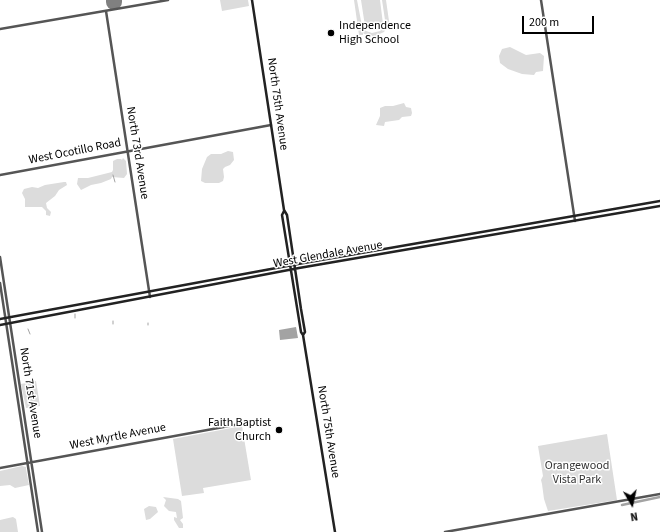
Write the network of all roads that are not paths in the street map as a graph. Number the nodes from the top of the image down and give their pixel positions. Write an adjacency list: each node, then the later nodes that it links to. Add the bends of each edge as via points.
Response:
1 (168, 0): 4 (street)
2 (252, 0): 6 (main road, North 75th Avenue)
3 (541, 0): 12 (street)
4 (106, 11): 5 (street); 7 (street, North 73rd Avenue)
5 (0, 30)
6 (271, 125): 7 (street, West Ocotillo Road); 11 (main road, North 75th Avenue)
7 (128, 152): 8 (street, West Ocotillo Road); 20 (street, North 73rd Avenue)
8 (0, 175)
9 (660, 201): 12 (main road, West Glendale Avenue)
10 (660, 206): 13 (main road, West Glendale Avenue)
11 (284, 210): 15 (main road, North 75th Avenue, via 287,215); 16 (main road, North 75th Avenue, via 282,215)
12 (574, 216): 13 (street); 15 (main road, West Glendale Avenue)
13 (575, 221): 17 (main road, West Glendale Avenue)
14 (0, 257): 22 (street, North 71st Avenue)
15 (294, 264): 16 (main road, West Glendale Avenue); 17 (main road, North 75th Avenue)
16 (290, 265): 18 (main road, North 75th Avenue); 20 (main road, West Glendale Avenue)
17 (295, 269): 18 (main road, West Glendale Avenue); 26 (main road, North 75th Avenue, via 305,332)
18 (291, 270): 21 (main road, West Glendale Avenue); 26 (main road, North 75th Avenue, via 300,332)
19 (0, 283): 22 (street, North 71st Avenue)
20 (150, 291): 21 (street, North 73rd Avenue); 22 (main road, West Glendale Avenue)
21 (150, 297): 24 (main road, West Glendale Avenue)
22 (8, 318): 23 (main road, West Glendale Avenue); 24 (street, North 71st Avenue)
23 (0, 319)
24 (8, 323): 25 (main road, West Glendale Avenue); 28 (street, North 71st Avenue); 29 (street, North 71st Avenue)
25 (0, 325)
26 (303, 335): 34 (main road, North 75th Avenue)
27 (240, 424): 28 (street, West Myrtle Avenue)
28 (31, 462): 29 (street, West Myrtle Avenue); 33 (street, North 71st Avenue)
29 (27, 463): 30 (street, West Myrtle Avenue); 32 (street, North 71st Avenue)
30 (0, 468)
31 (660, 494): 35 (street)
32 (38, 532)
33 (42, 532)
34 (335, 532)
35 (445, 532)

